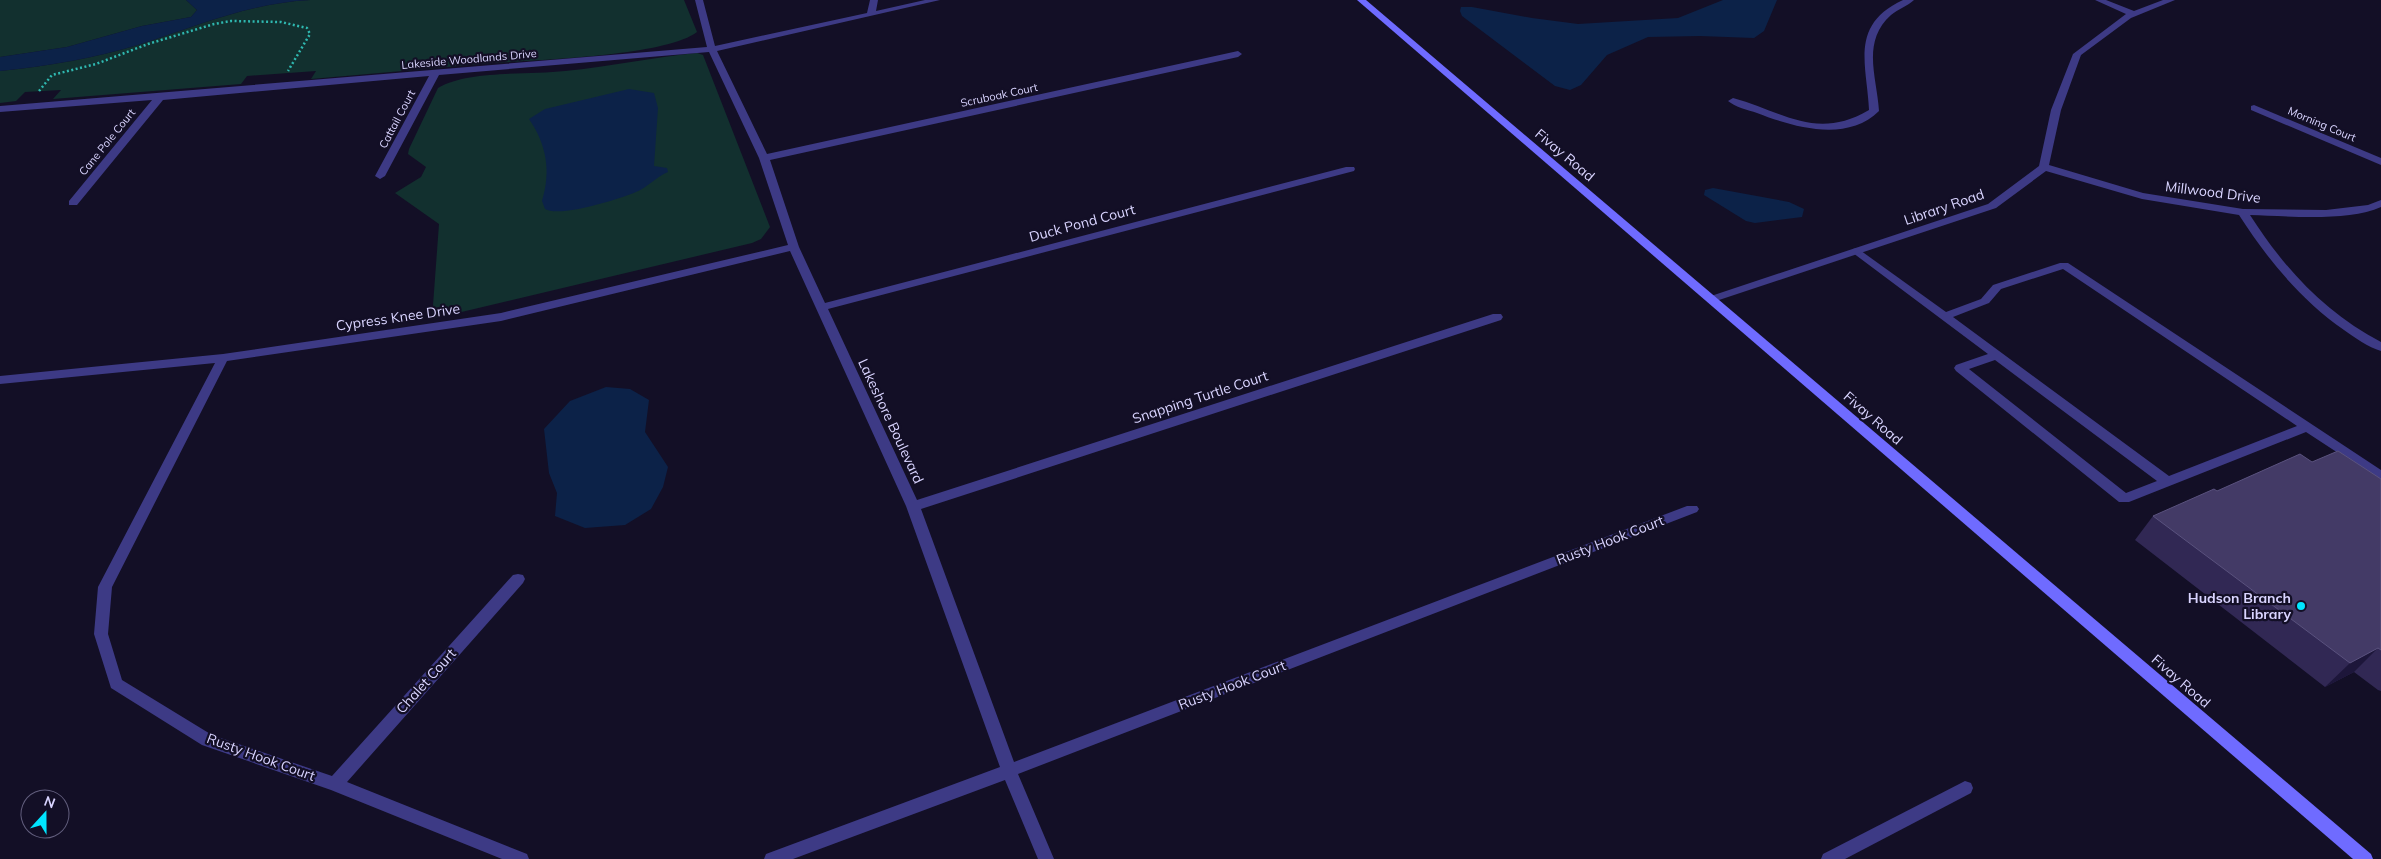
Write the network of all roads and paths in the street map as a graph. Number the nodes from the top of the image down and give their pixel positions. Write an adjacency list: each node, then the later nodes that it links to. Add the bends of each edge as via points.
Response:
1 (699, 0): 10 (street, Lakeshore Boulevard)
2 (874, 0): 8 (street)
3 (936, 0): 8 (street, Lakeside Woodlands Drive)
4 (1361, 0): 29 (street, Fivay Road)
5 (1910, 0): 16 (street, via 1878,24 1868,50 1874,111 1860,122 1831,128 1794,123)
6 (2100, 0): 9 (street)
7 (2172, 0): 9 (street)
8 (871, 13): 10 (street, Lakeside Woodlands Drive)
9 (2134, 14): 21 (street, via 2077,54 2056,110)
10 (712, 49): 13 (street, Lakeside Woodlands Drive); 19 (street, Lakeshore Boulevard)
11 (1238, 54): 19 (street, Scruboak Court)
12 (287, 73): 14 (path, via 308,40 307,28 281,22 231,21 148,44 96,64 60,72 52,75)
13 (435, 74): 15 (street, Lakeside Woodlands Drive); 23 (street, Cattail Court)
14 (39, 91)
15 (160, 97): 18 (street, Lakeside Woodlands Drive); 24 (street, Cane Pole Court)
16 (1733, 101)
17 (2254, 108): 20 (street, Morning Court)
18 (0, 109)
19 (764, 158): 27 (street, Lakeshore Boulevard)
20 (2381, 162)
21 (2044, 167): 26 (street, Millwood Drive, via 2142,196); 28 (street, Library Road, via 1992,206)
22 (1350, 169): 30 (street, Duck Pond Court)
23 (380, 176)
24 (73, 202)
25 (2381, 203): 26 (street, Millwood Drive, via 2370,208 2326,213)
26 (2243, 212): 33 (street, via 2278,263 2316,302 2359,336)
27 (794, 247): 30 (street, Lakeshore Boulevard); 35 (street, Cypress Knee Drive, via 501,317)
28 (1857, 250): 29 (street, Library Road); 31 (street)
29 (1712, 299): 50 (street, Fivay Road)
30 (822, 307): 40 (street, Lakeshore Boulevard)
31 (1945, 316): 34 (street); 37 (street, via 1985,301 1997,287 2064,265)
32 (1497, 317): 40 (street, Snapping Turtle Court)
33 (2381, 347)
34 (1997, 355): 39 (street); 39 (street, via 1960,368 2124,499)
35 (223, 358): 36 (street, Cypress Knee Drive); 44 (street, Rusty Hook Court, via 105,587 101,634 116,684 207,740)
36 (0, 380)
37 (2308, 427): 38 (street); 39 (street)
38 (2381, 476)
39 (2168, 482)
40 (912, 506): 43 (street, Lakeshore Boulevard)
41 (1692, 509): 43 (street, Rusty Hook Court)
42 (518, 578): 44 (street, Chalet Court)
43 (1009, 771): 47 (street, Rusty Hook Court); 48 (street, Lakeshore Boulevard)
44 (335, 784): 46 (street, Rusty Hook Court)
45 (1966, 788): 49 (street)
46 (521, 859)
47 (772, 859)
48 (1046, 859)
49 (1829, 859)
50 (2365, 859)

